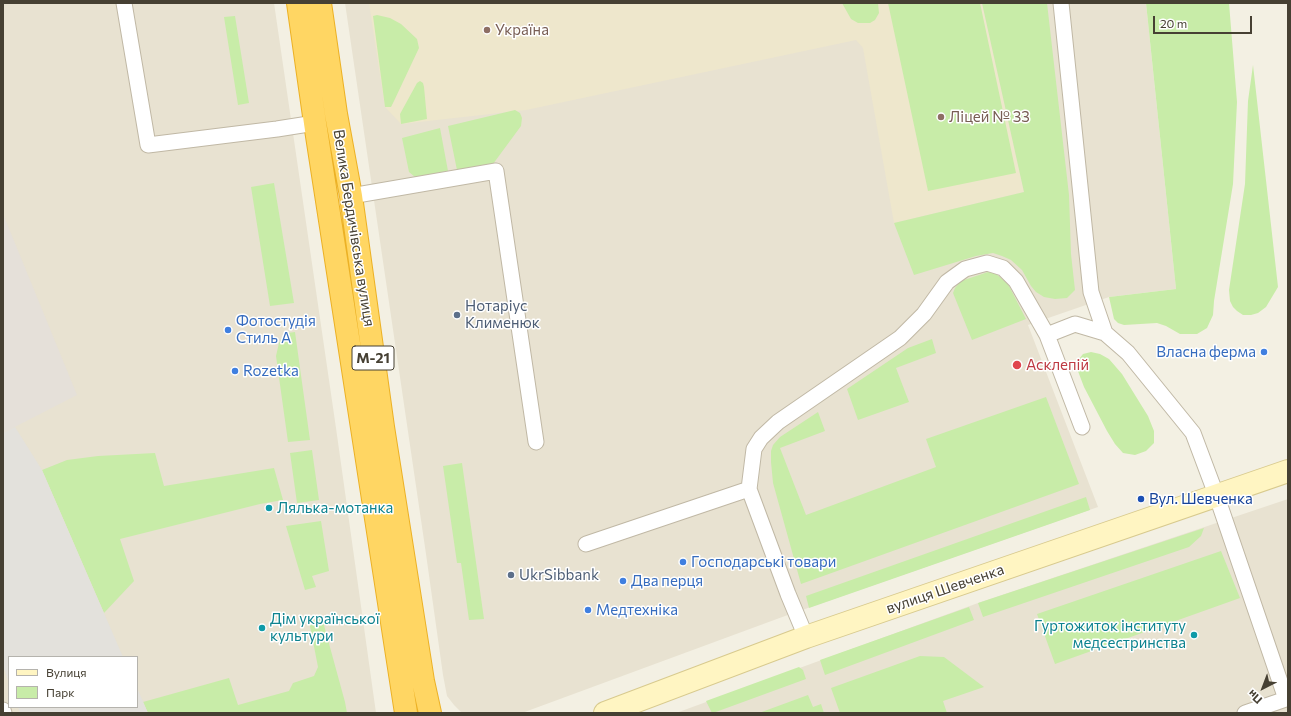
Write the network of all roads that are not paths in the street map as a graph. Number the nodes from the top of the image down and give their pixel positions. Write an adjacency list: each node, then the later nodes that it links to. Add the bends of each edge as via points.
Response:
1 (124, 3): 5 (lane, via 148,145)
2 (298, 3): 5 (highway, Велика Бердичівська вулиця / М-21)
3 (320, 3): 6 (highway, Велика Бердичівська вулиця / М-21)
4 (1061, 3): 7 (lane, via 1091,292)
5 (315, 123): 16 (highway, Велика Бердичівська вулиця / М-21)
6 (351, 196): 10 (lane, via 496,171); 17 (highway, Велика Бердичівська вулиця / М-21, via 383,427)
7 (1105, 333): 8 (lane, via 1075,324); 13 (lane, via 1128,353 1193,433)
8 (1047, 335): 9 (lane); 12 (lane, via 1016,281 1003,268 987,263 965,269 947,282 924,314 900,338 778,422 761,438 754,449)
9 (1082, 427)
10 (536, 442)
11 (1288, 471): 13 (street, вулиця Шевченка)
12 (749, 489): 14 (lane); 15 (lane)
13 (1217, 497): 15 (street, вулиця Шевченка); 19 (lane, via 1286,699)
14 (586, 544)
15 (806, 638): 18 (street, вулиця Шевченка)
16 (406, 713)
17 (430, 713)
18 (605, 713)
19 (1245, 713)

